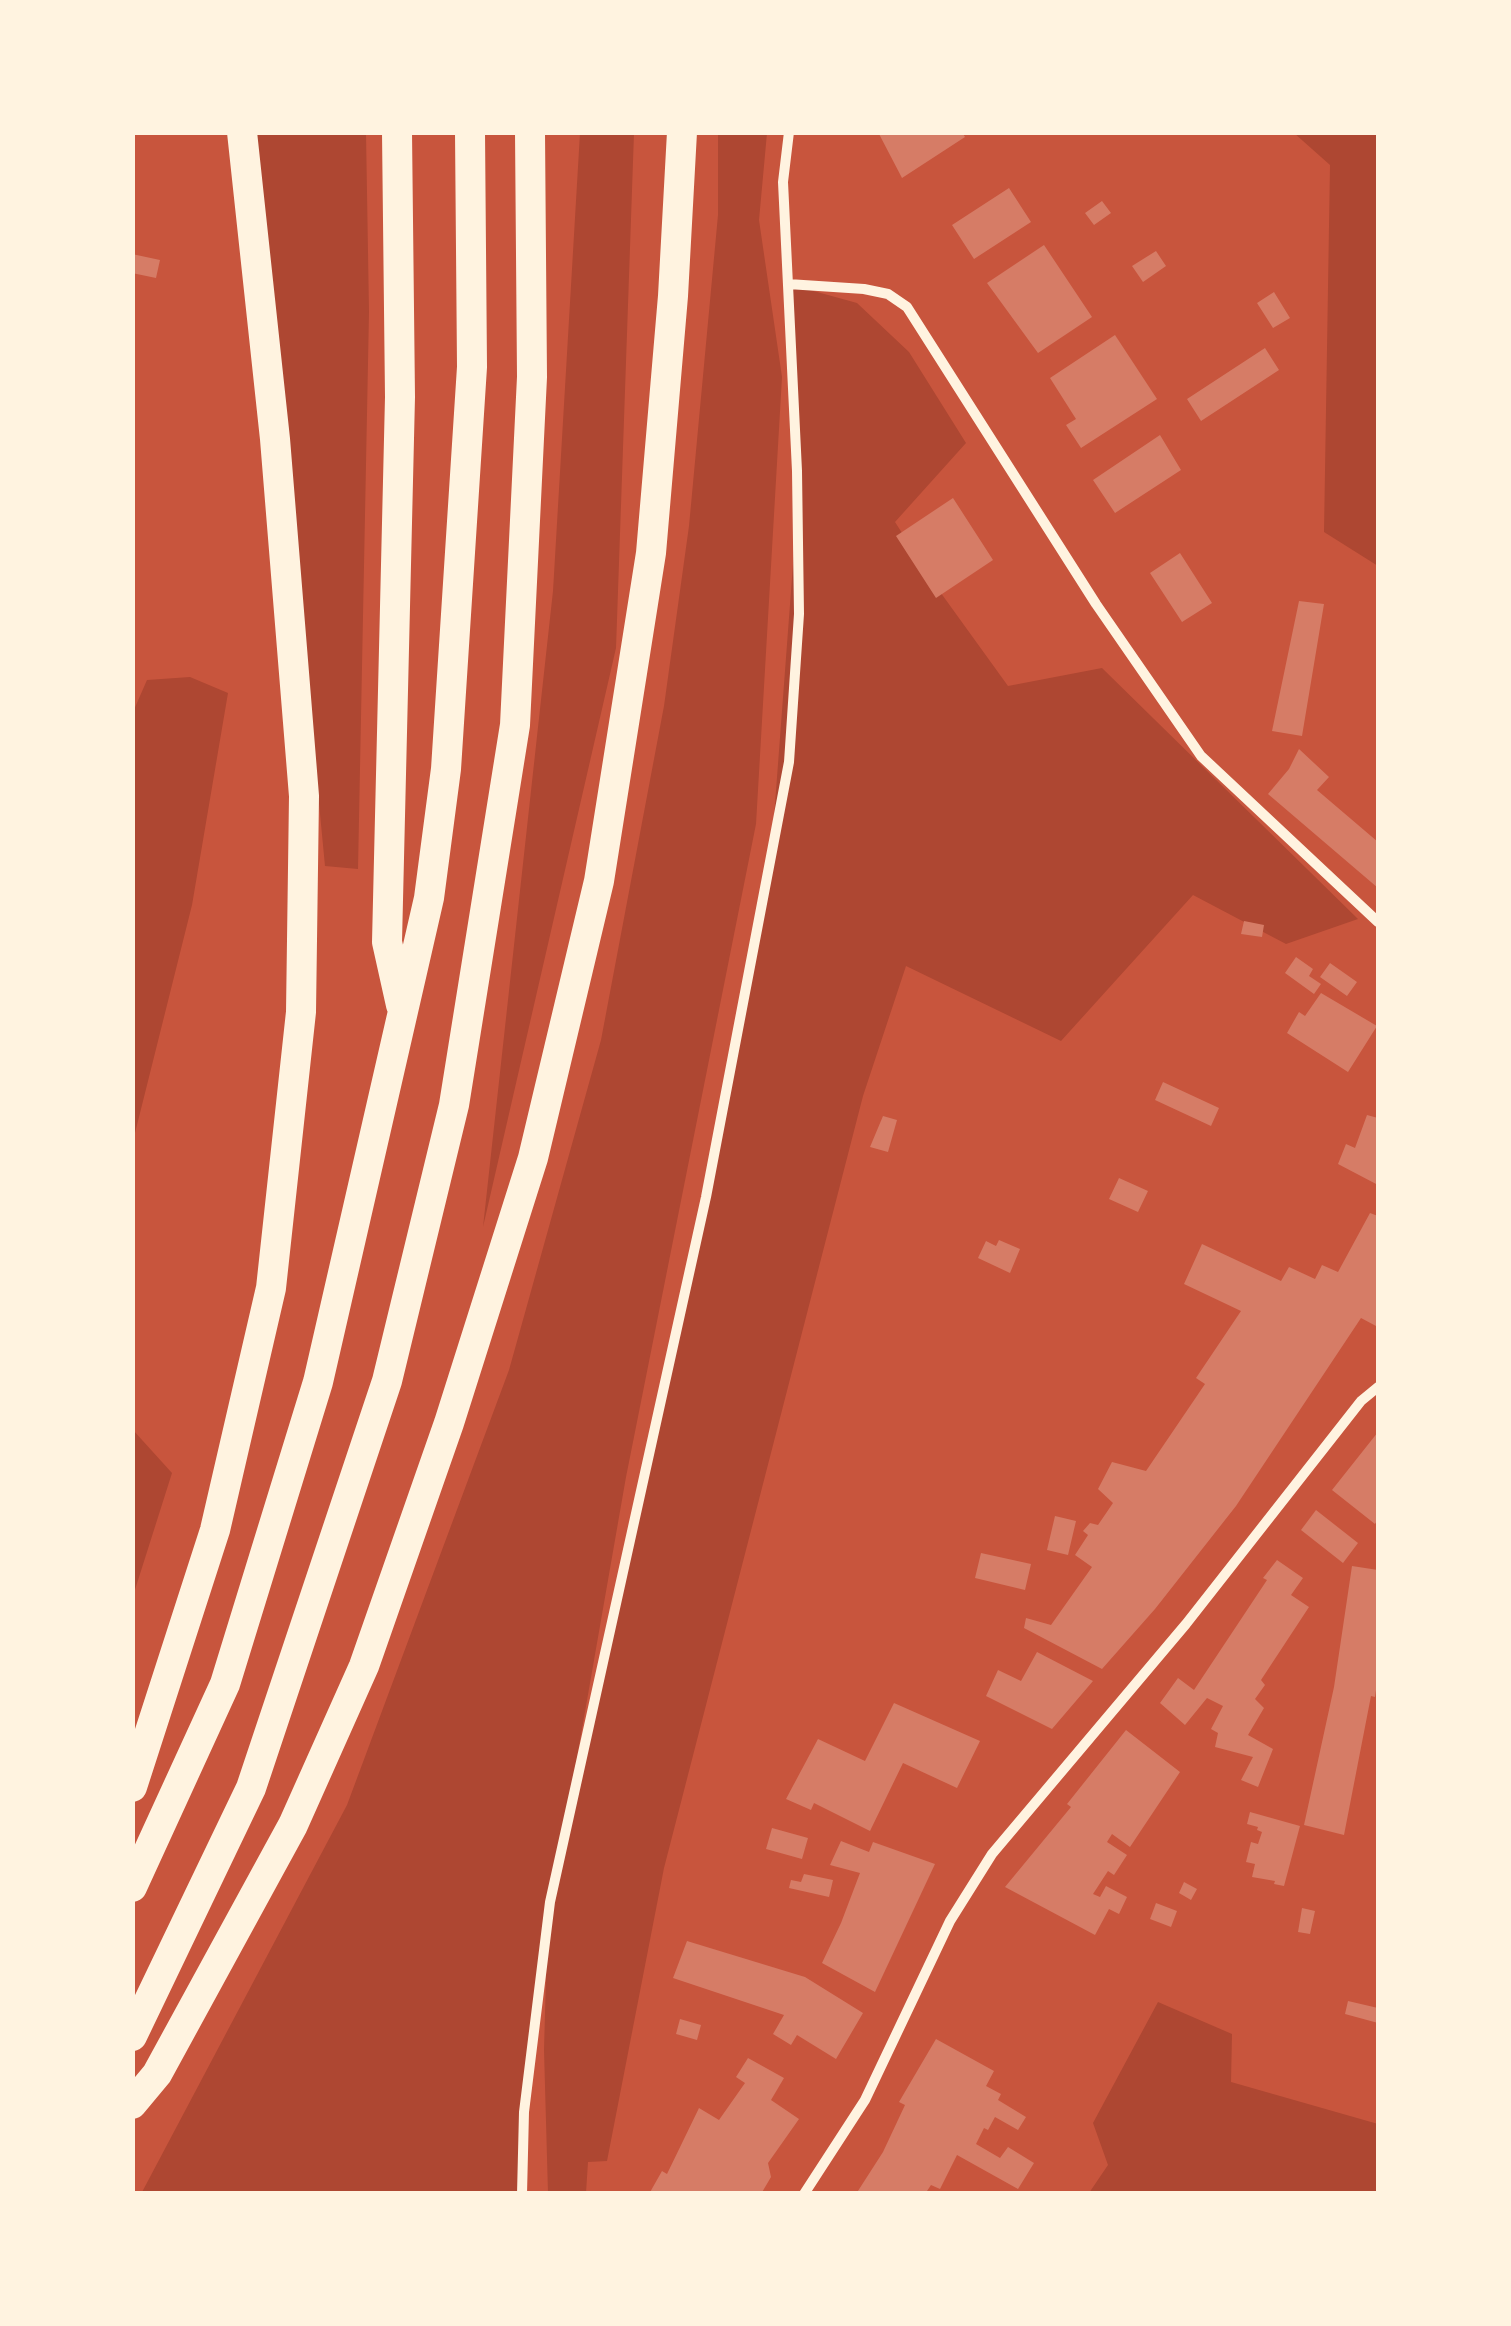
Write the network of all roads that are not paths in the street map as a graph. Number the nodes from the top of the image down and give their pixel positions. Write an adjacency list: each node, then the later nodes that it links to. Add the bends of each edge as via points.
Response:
1 (242, 132): 11 (highway, via 304,796 301,1012 271,1288 215,1530)
2 (397, 132): 9 (highway, via 400,397 387,942)
3 (470, 132): 9 (highway, via 472,366 446,768 429,898)
4 (530, 132): 13 (highway, via 532,377 515,726 454,1105 387,1381 251,1788)
5 (682, 132): 14 (highway, via 650,554 599,881 533,1158 364,1666 293,1825 157,2074)
6 (789, 132): 7 (street, via 783,182)
7 (788, 284): 8 (street, via 864,289 907,307 1201,756); 15 (street, via 799,614 789,762 706,1196 550,1902 524,2112)
8 (1378, 922)
9 (403, 1013): 12 (highway, via 318,1382 225,1684)
10 (1378, 1386): 16 (street, via 992,1854 950,1921 866,2100)
11 (132, 1787)
12 (132, 1887)
13 (132, 2036)
14 (132, 2104)
15 (522, 2194)
16 (804, 2194)

